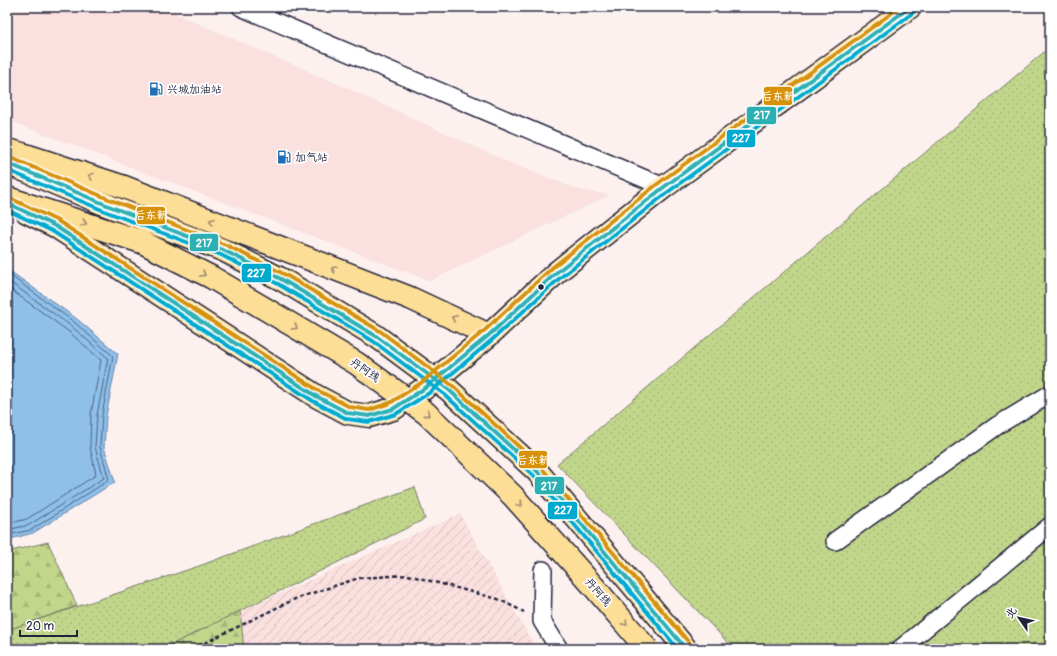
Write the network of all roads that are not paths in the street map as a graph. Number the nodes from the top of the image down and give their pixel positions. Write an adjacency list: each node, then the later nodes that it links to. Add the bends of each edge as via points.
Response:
1 (241, 7): 5 (street)
2 (910, 7): 5 (main road)
3 (7, 150): 8 (main road, one-way to 3, via 410,298 124,187)
4 (7, 163): 15 (main road, bridge, via 223,250 281,279 376,336 449,390 537,471)
5 (664, 187): 8 (main road, via 557,272)
6 (7, 198): 14 (main road, 丹阿线, one-way to 14, bridge, via 142,242 210,277 356,362 426,413 513,496)
7 (7, 203): 8 (main road, via 55,226 316,396 348,413 369,416 393,409 425,388)
8 (489, 335)
9 (1050, 394): 11 (street, via 998,425)
10 (1050, 526): 16 (street)
11 (835, 541)
12 (543, 570): 13 (street, via 542,621)
13 (559, 649)
14 (647, 649)
15 (686, 649)
16 (900, 649)

